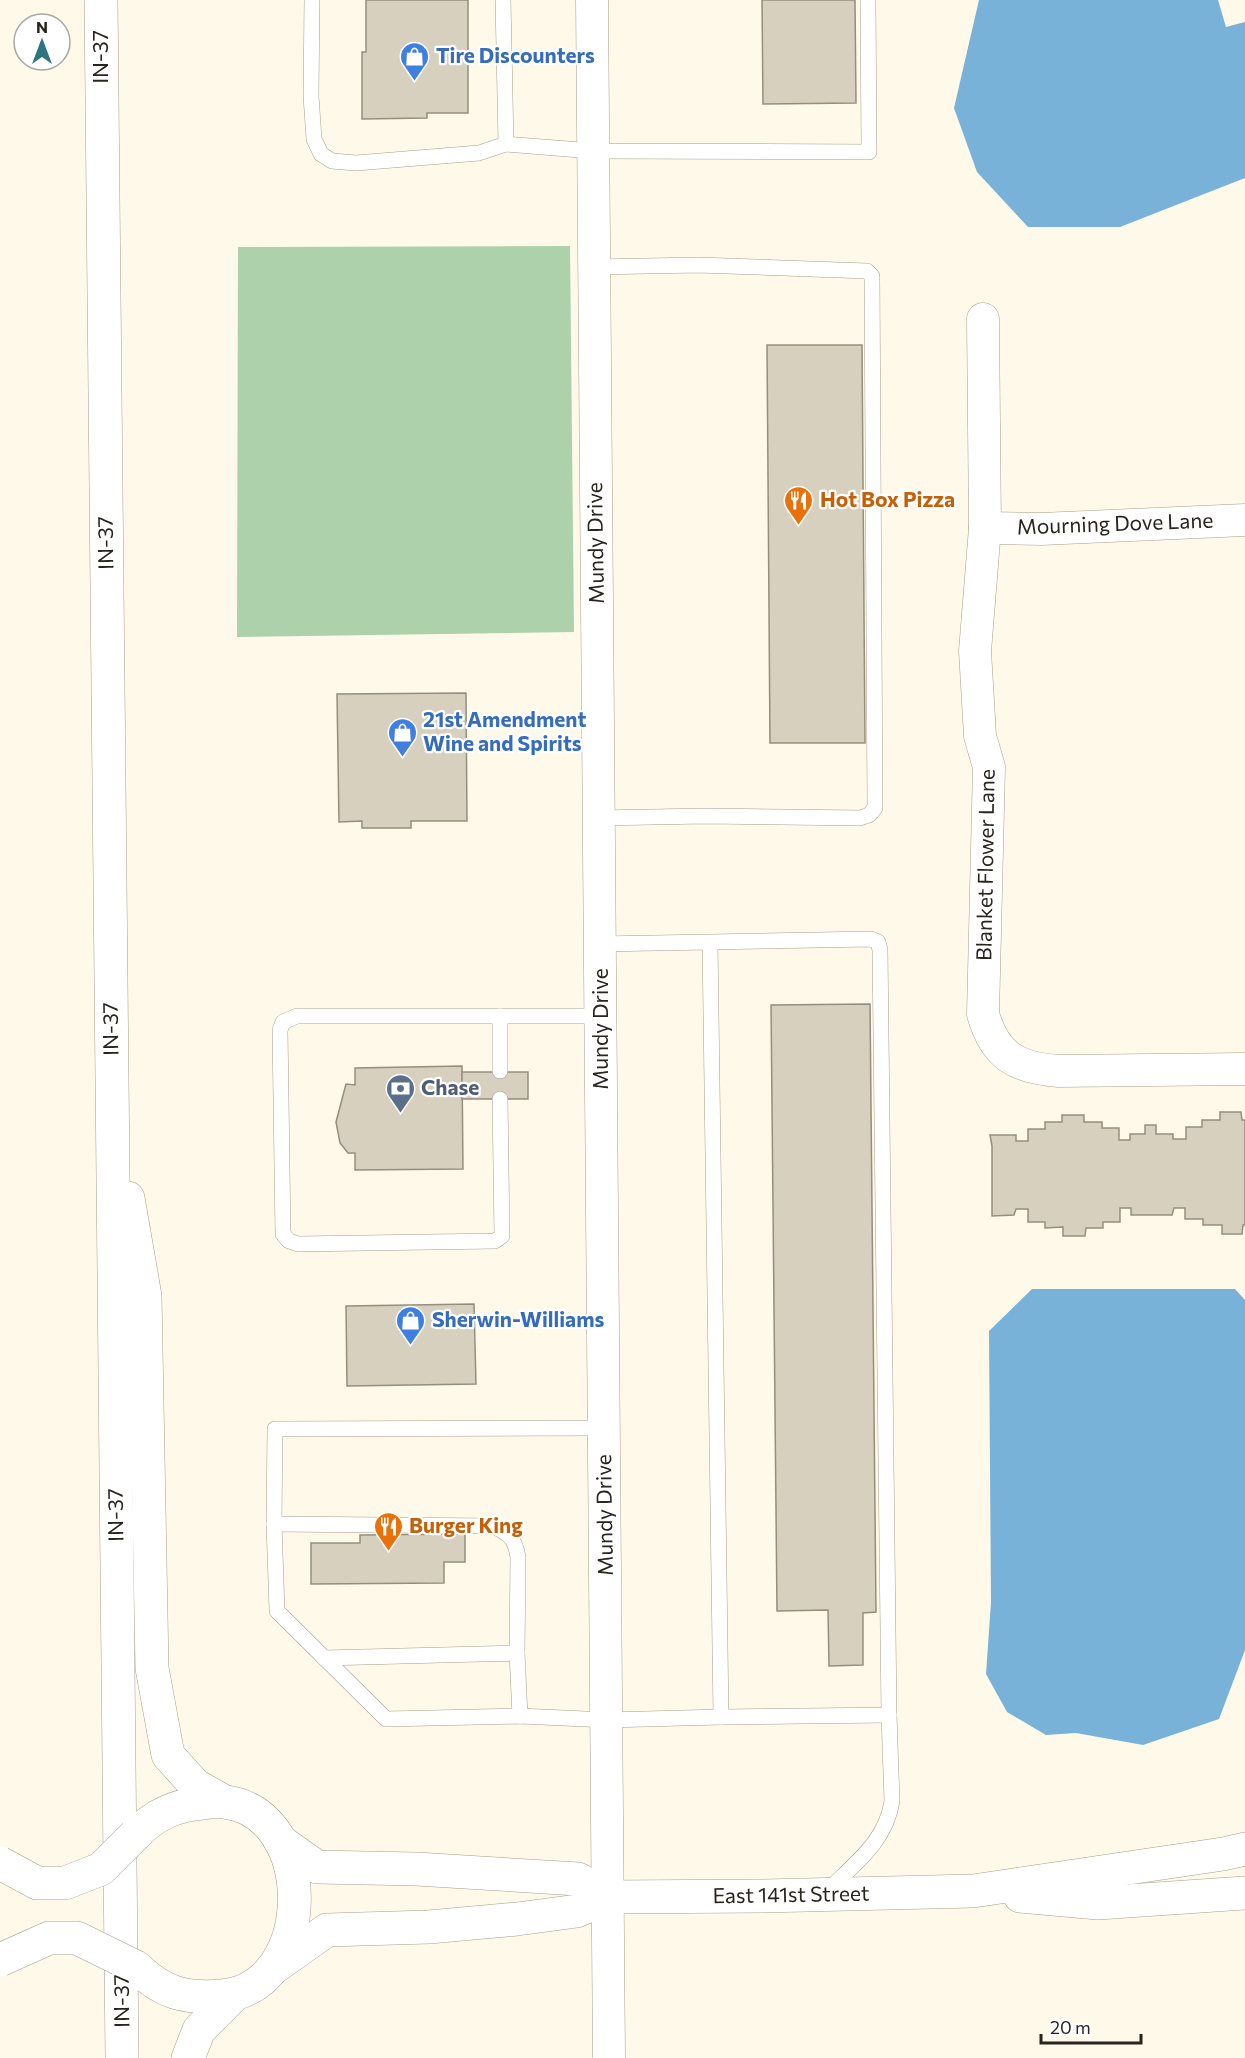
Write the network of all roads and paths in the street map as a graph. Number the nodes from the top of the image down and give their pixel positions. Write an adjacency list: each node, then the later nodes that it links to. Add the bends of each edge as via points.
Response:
1 (101, 0): 20 (main road, IN-37)
2 (312, 0): 6 (lane, via 312,106 314,139 321,154 332,161 356,163 479,153)
3 (503, 0): 6 (lane)
4 (592, 0): 7 (street, Mundy Drive)
5 (868, 0): 7 (lane, via 869,152)
6 (506, 144): 7 (lane)
7 (593, 151): 8 (street, Mundy Drive)
8 (594, 267): 12 (street, Mundy Drive); 12 (lane, via 698,265 867,271 872,276 874,808 860,818)
9 (983, 319): 11 (street, Blanket Flower Lane)
10 (1245, 520): 11 (street, Mourning Dove Lane)
11 (986, 528): 17 (street, Blanket Flower Lane, via 975,651 980,736 989,767 983,1014 989,1035 1016,1062 1036,1070)
12 (599, 818): 14 (street, Mundy Drive)
13 (710, 943): 14 (lane); 25 (lane, via 871,939 878,942 880,950); 27 (lane)
14 (600, 944): 16 (street, Mundy Drive)
15 (500, 1016): 16 (lane); 18 (lane); 19 (lane, via 297,1016 284,1022 280,1030 283,1234 298,1244 495,1241 502,1236)
16 (600, 1016): 21 (street, Mundy Drive)
17 (1245, 1069)
18 (500, 1071)
19 (500, 1099)
20 (111, 1100): 29 (main road, via 145,1296 152,1668 168,1755 195,1785); 40 (main road, IN-37)
21 (604, 1428): 22 (lane, via 275,1429); 28 (street, Mundy Drive)
22 (274, 1524): 23 (lane, via 493,1526 505,1532 515,1543 518,1557); 24 (lane, via 277,1611)
23 (517, 1653): 24 (lane); 26 (lane)
24 (324, 1658): 26 (lane, via 386,1719)
25 (889, 1715): 27 (lane); 35 (lane, via 890,1815 874,1844)
26 (520, 1716): 28 (lane)
27 (721, 1717): 28 (lane)
28 (607, 1720): 36 (street, Mundy Drive)
29 (225, 1802): 30 (main road, via 254,1813); 32 (main road, bridge, via 182,1806 152,1818 101,1869 65,1883 37,1883)
30 (280, 1841): 36 (main road, via 317,1866 578,1879); 38 (main road, via 288,1858 295,1905 291,1933)
31 (1245, 1849): 33 (main road, East 141st Street)
32 (0, 1863)
33 (973, 1891): 34 (main road, East 141st Street, via 1098,1903); 35 (main road, East 141st Street)
34 (1245, 1893)
35 (823, 1895): 36 (main road, East 141st Street)
36 (609, 1897): 38 (main road, East 141st Street, via 577,1911 429,1928 327,1930); 42 (street, Mundy Drive)
37 (0, 1960): 39 (main road, bridge, via 49,1938 77,1938 136,1967 158,1986 182,1995)
38 (272, 1969): 39 (main road, East 141st Street)
39 (234, 1995): 41 (main road, via 199,2030)
40 (122, 2058)
41 (188, 2058)
42 (609, 2058)

